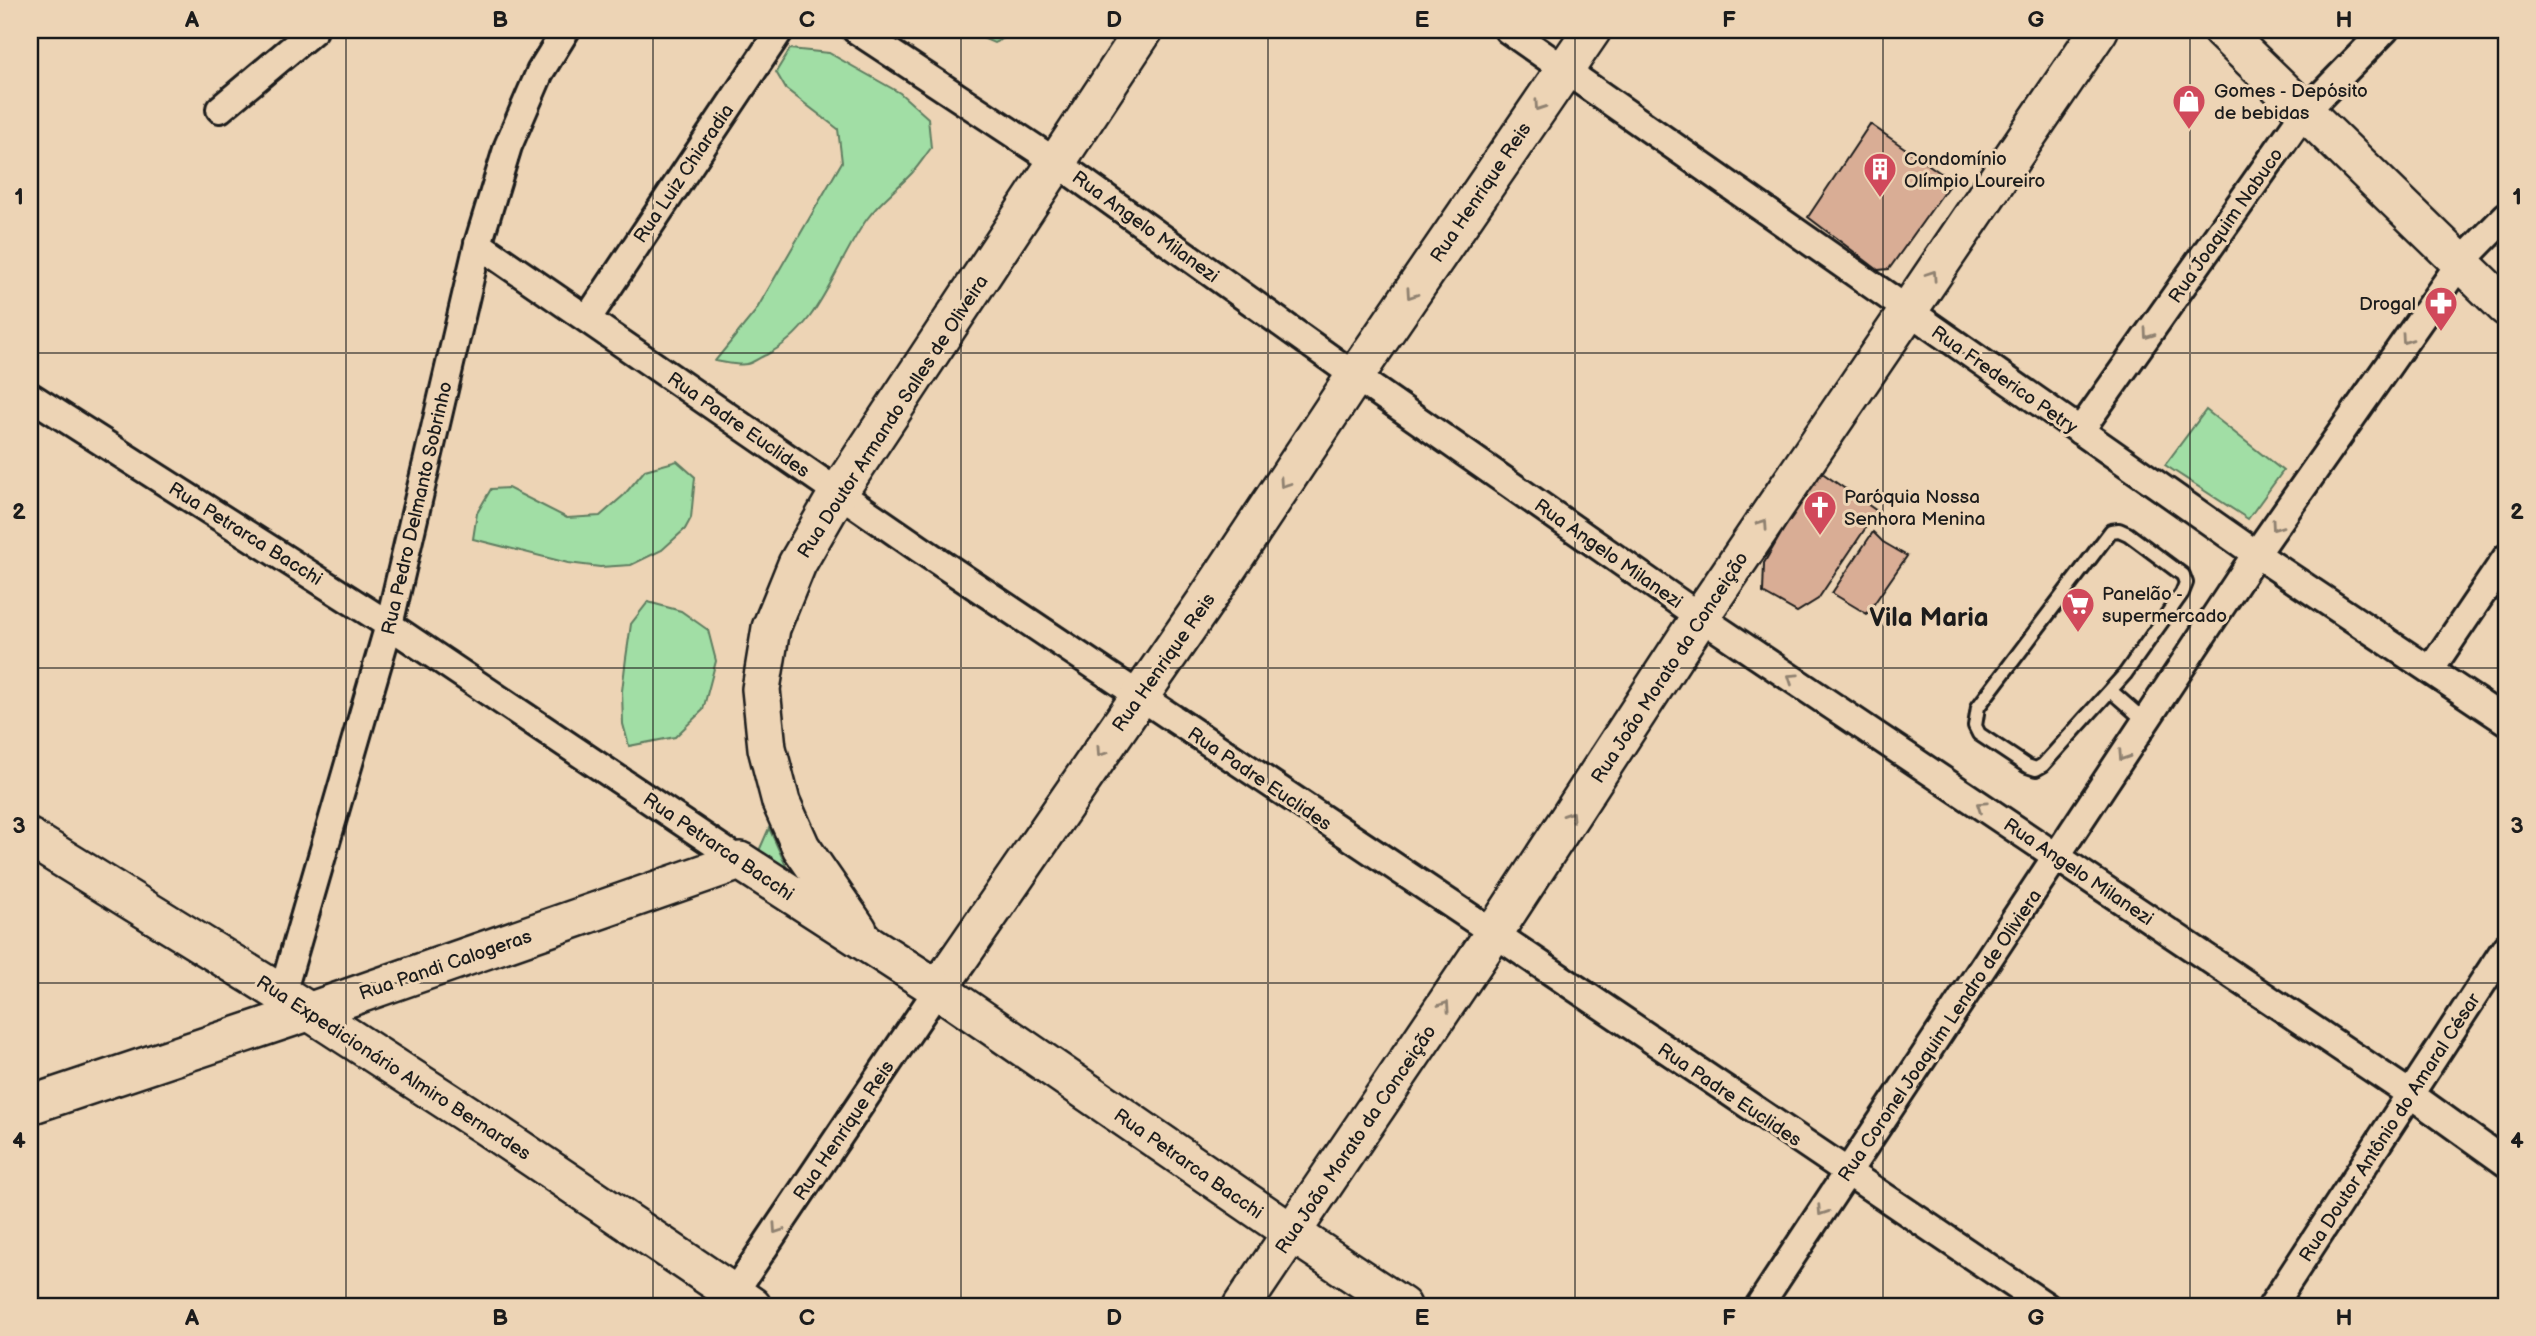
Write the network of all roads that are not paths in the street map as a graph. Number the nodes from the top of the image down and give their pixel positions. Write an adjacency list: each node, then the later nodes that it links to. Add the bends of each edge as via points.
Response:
1 (314, 30): 12 (street)
2 (566, 30): 16 (street, Rua Pedro Delmanto Sobrinho, via 540,72 508,146)
3 (780, 30): 20 (street, Rua Luiz Chiaradia)
4 (856, 30): 14 (street, Rua Angelo Milanezi)
5 (1143, 30): 14 (street, Rua Doutor Armando Salles de Oliveira)
6 (1508, 30): 11 (street, Rua Frederico Petry)
7 (1592, 30): 11 (street, Rua Henrique Reis)
8 (2099, 30): 19 (street, Rua João Morato da Conceição, one-way to 8)
9 (2221, 30): 13 (street)
10 (2385, 30): 13 (street, Rua Joaquim Nabuco)
11 (1564, 68): 19 (street, Rua Frederico Petry); 21 (street, Rua Henrique Reis, one-way to 21)
12 (220, 109)
13 (2304, 113): 17 (street); 23 (street, Rua Joaquim Nabuco, one-way to 23)
14 (1056, 162): 21 (street, Rua Angelo Milanezi); 24 (street, Rua Doutor Armando Salles de Oliveira)
15 (2506, 216): 17 (street, Rua Coronel Joaquim Lendro de Oliviera)
16 (478, 244): 20 (street, Rua Padre Euclides); 28 (street, Rua Pedro Delmanto Sobrinho)
17 (2460, 263): 18 (street); 25 (street, Rua Coronel Joaquim Lendro de Oliviera, one-way to 25)
18 (2506, 307)
19 (1907, 311): 23 (street, Rua Frederico Petry); 27 (street, Rua João Morato da Conceição, one-way to 19)
20 (588, 318): 24 (street, Rua Padre Euclides)
21 (1355, 376): 27 (street, Rua Angelo Milanezi); 31 (street, Rua Henrique Reis, one-way to 31)
22 (30, 396): 28 (street, Rua Petrarca Bacchi)
23 (2080, 431): 25 (street, Rua Frederico Petry)
24 (838, 493): 31 (street, Rua Padre Euclides); 38 (street, Rua Doutor Armando Salles de Oliveira, via 797,564 771,628 761,690 767,748 781,802 802,847)
25 (2256, 554): 29 (street, Rua Frederico Petry); 32 (street, Rua Coronel Joaquim Lendro de Oliviera)
26 (2506, 558): 29 (street)
27 (1700, 617): 35 (street, Rua Angelo Milanezi, one-way to 27); 37 (street, Rua João Morato da Conceição, one-way to 27)
28 (389, 625): 36 (street, Rua Petrarca Bacchi); 41 (street, Rua Pedro Delmanto Sobrinho)
29 (2431, 669): 33 (street, Rua Frederico Petry)
30 (2111, 691): 30 (lane, via 2036,769 1979,734 1975,726 1978,707 2111,531 2119,530 2183,575 2186,583); 32 (lane)
31 (1139, 697): 37 (street, Rua Padre Euclides); 40 (street, Rua Henrique Reis, one-way to 40)
32 (2145, 721): 35 (street, Rua Coronel Joaquim Lendro de Oliviera, one-way to 35)
33 (2506, 721)
34 (30, 838): 41 (street, Rua Expedicionário Almiro Bernardes)
35 (2057, 857): 42 (street, Rua Angelo Milanezi); 45 (street, Rua Coronel Joaquim Lendro de Oliviera)
36 (740, 861): 38 (street, Rua Petrarca Bacchi); 41 (street, Rua Pandi Calogeras)
37 (1494, 933): 45 (street, Rua Padre Euclides); 46 (street, Rua João Morato da Conceição, one-way to 37)
38 (866, 943): 40 (street, Rua Petrarca Bacchi)
39 (2506, 947): 42 (street, Rua Doutor Antônio do Amaral César)
40 (938, 989): 46 (street, Rua Petrarca Bacchi); 47 (street, Rua Henrique Reis, one-way to 47)
41 (295, 1003): 43 (street, Rua Pandi Calogeras); 47 (street, Rua Expedicionário Almiro Bernardes)
42 (2410, 1094): 44 (street, Rua Angelo Milanezi); 52 (street, Rua Doutor Antônio do Amaral César)
43 (30, 1105)
44 (2506, 1163)
45 (1847, 1174): 50 (street, Rua Coronel Joaquim Lendro de Oliviera, one-way to 50); 51 (street, Rua Padre Euclides)
46 (1292, 1233): 48 (street, Rua João Morato da Conceição); 49 (street, Rua Petrarca Bacchi)
47 (743, 1300)
48 (1242, 1306)
49 (1402, 1306)
50 (1759, 1306)
51 (2046, 1306)
52 (2272, 1306)

